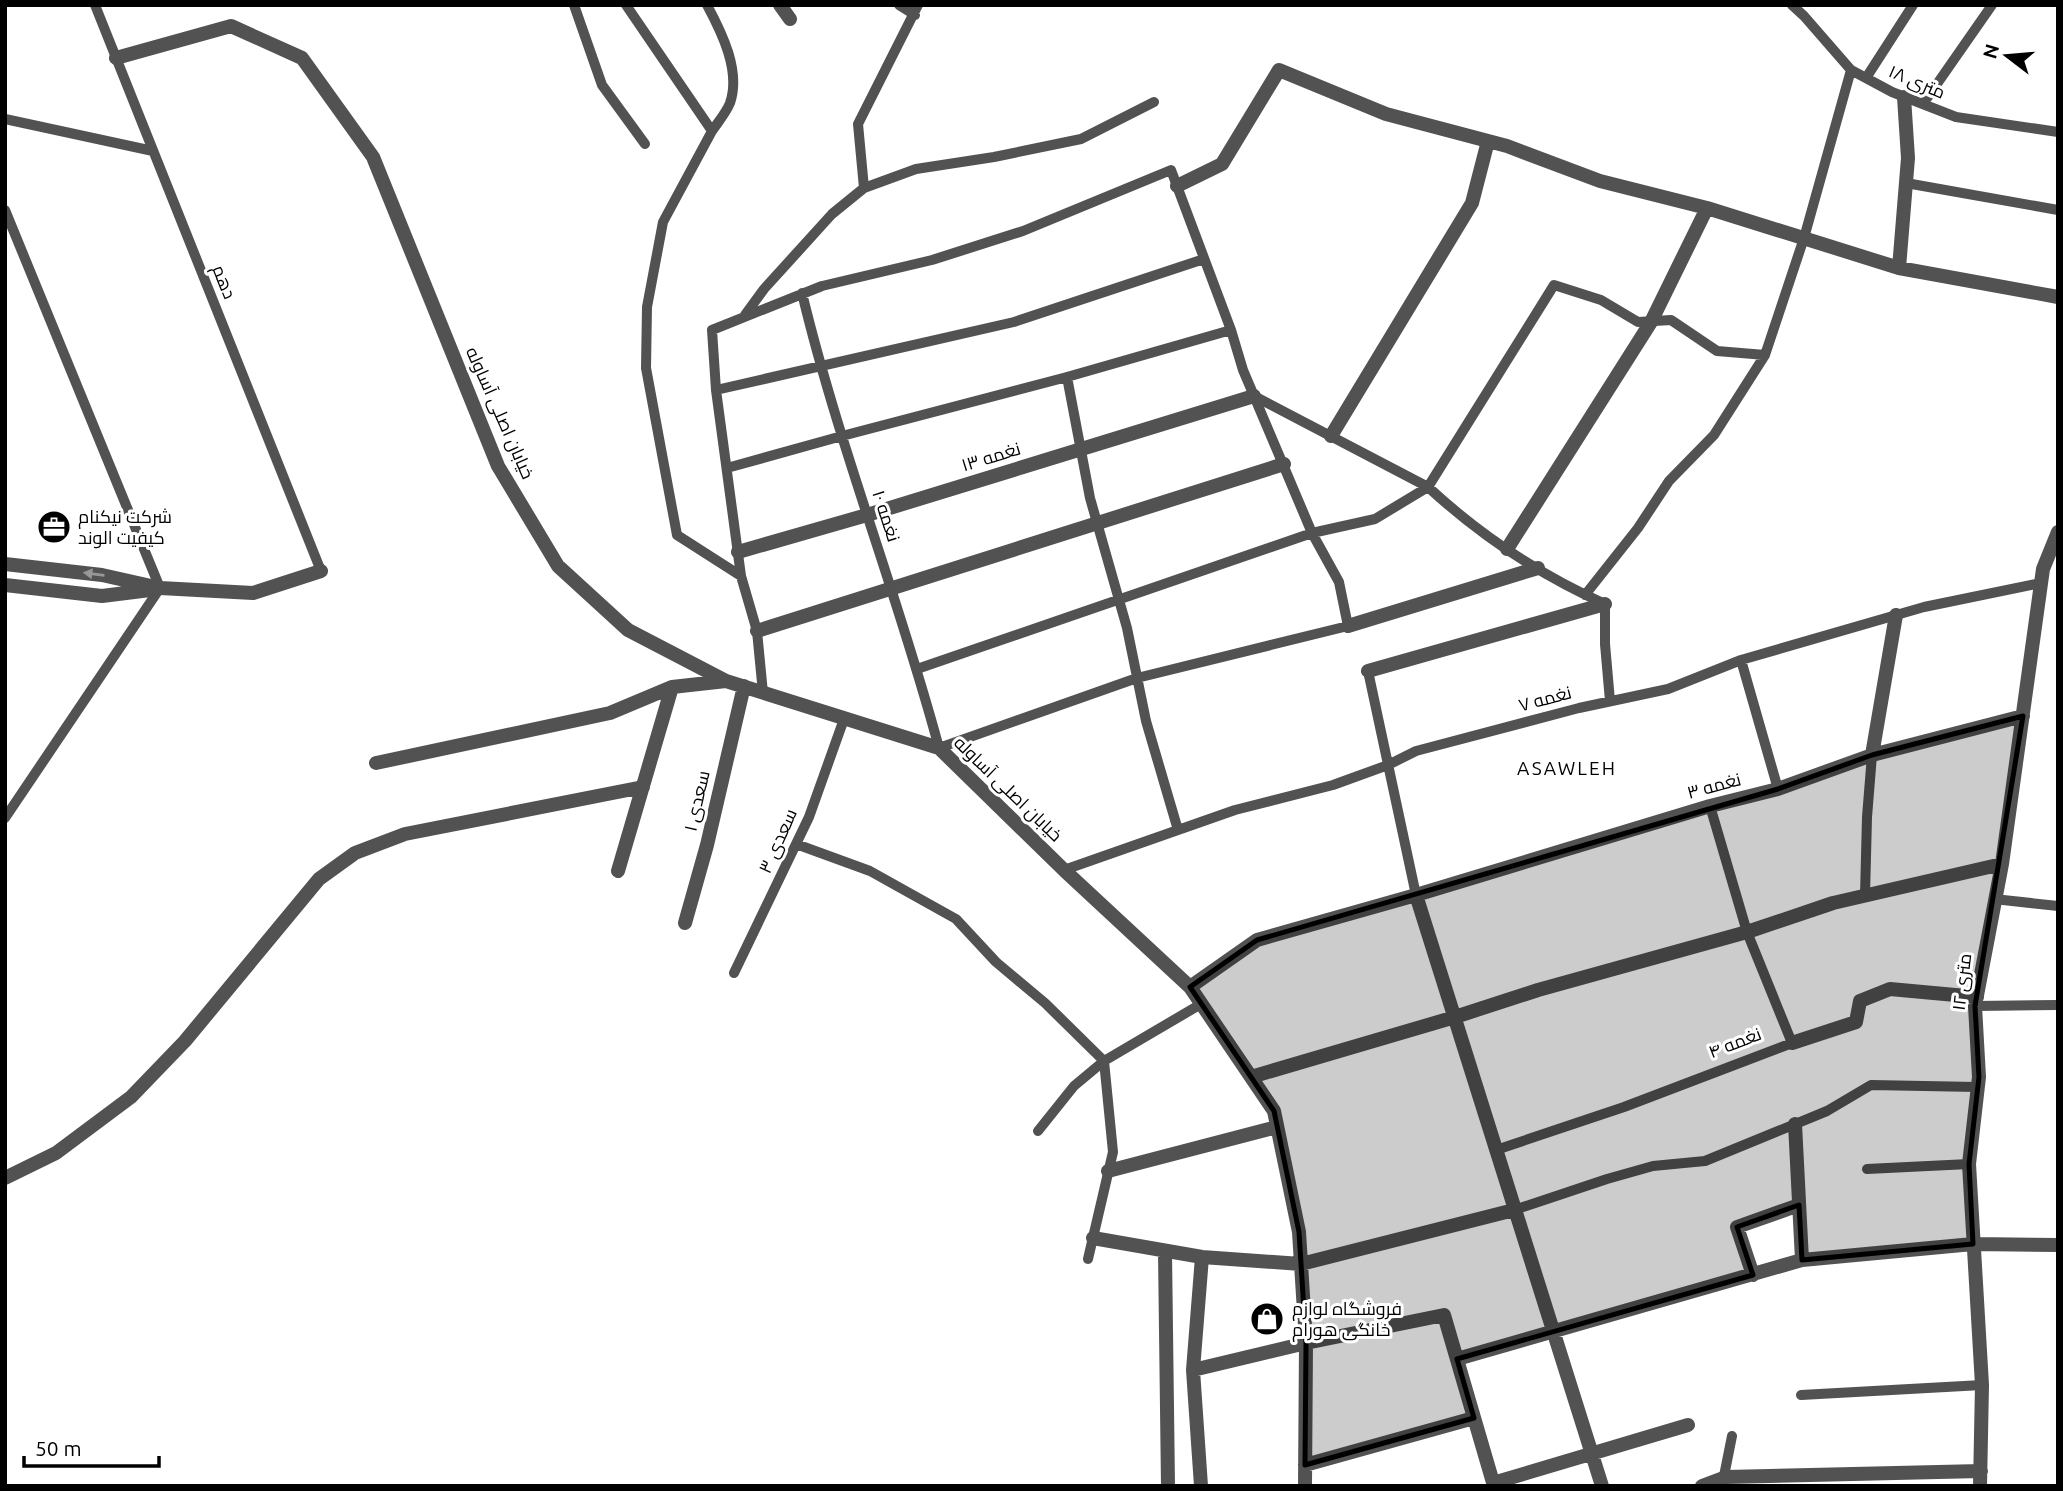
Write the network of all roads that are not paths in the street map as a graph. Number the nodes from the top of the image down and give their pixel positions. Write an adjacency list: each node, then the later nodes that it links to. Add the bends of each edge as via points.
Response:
1 (95, 5): 12 (lane, دهم)
2 (575, 5): 22 (lane, via 602,85)
3 (626, 5): 19 (lane)
4 (707, 5): 19 (lane, via 721,31 735,78 729,104)
5 (780, 5): 11 (street)
6 (899, 5): 10 (lane)
7 (1792, 5): 13 (lane, ۱۸ متری)
8 (1913, 5): 14 (lane)
9 (1992, 5): 17 (lane)
10 (917, 10): 26 (lane, via 858,124)
11 (790, 19)
12 (116, 58): 23 (lane, دهم); 73 (street, خیابان اصلی آساوله, via 231,26 302,58 373,157 498,466 558,566 628,630)
13 (1851, 70): 14 (lane, ۱۸ متری); 30 (lane)
14 (1866, 78): 15 (lane, ۱۸ متری)
15 (1904, 97): 17 (lane, ۱۸ متری); 24 (street)
16 (1154, 102): 26 (lane, via 1081,139 916,169)
17 (1923, 104): 20 (lane, ۱۸ متری, via 1956,117)
18 (5, 120): 23 (lane)
19 (712, 131): 58 (lane, via 663,222 647,307 646,368 677,535)
20 (2058, 132)
21 (1488, 141): 25 (street, via 1386,114 1279,70 1222,164); 27 (street, via 1600,181); 44 (street, via 1472,203)
22 (646, 144)
23 (153, 151): 57 (lane, دهم)
24 (1906, 183): 29 (lane); 32 (street)
25 (1177, 186): 31 (lane); 33 (lane, via 1171,170 1023,231)
26 (864, 188): 35 (lane, via 832,214)
27 (1707, 208): 30 (street); 36 (street)
28 (5, 210): 61 (lane)
29 (2058, 210)
30 (1804, 239): 32 (street); 38 (lane)
31 (1204, 259): 37 (lane); 39 (lane, via 1014,322)
32 (1899, 268): 34 (street)
33 (802, 293): 35 (lane); 39 (lane, نغمه ۱۰)
34 (2058, 297)
35 (744, 317): 41 (lane, via 712,330)
36 (1651, 322): 38 (lane, via 1671,320 1717,351); 48 (lane, via 1638,322 1601,300 1554,285); 53 (street)
37 (1231, 330): 40 (lane); 42 (lane)
38 (1765, 355): 63 (lane, via 1714,435 1669,481)
39 (819, 365): 41 (lane); 43 (lane, نغمه ۱۰)
40 (1067, 377): 43 (lane); 45 (lane)
41 (716, 390): 47 (lane)
42 (1254, 396): 44 (lane); 45 (street, نغمه ۱۳); 46 (lane)
43 (842, 436): 47 (lane); 49 (lane, نغمه ۱۰)
44 (1331, 436): 48 (lane)
45 (1080, 449): 49 (street, نغمه ۱۳); 50 (lane)
46 (1284, 464): 50 (street); 52 (lane)
47 (727, 468): 54 (lane)
48 (1428, 487): 52 (lane, via 1375,519); 53 (lane)
49 (867, 515): 54 (street, نغمه ۱۳); 62 (lane, نغمه ۱۰)
50 (1096, 523): 62 (street); 64 (lane)
51 (2058, 532): 59 (street, ۱۲ متری)
52 (1312, 533): 64 (lane); 67 (lane, via 1339,582)
53 (1507, 549): 56 (lane)
54 (738, 552): 58 (lane)
55 (5, 564): 61 (street, one-way to 55, via 102,575)
56 (1538, 568): 63 (lane); 67 (street)
57 (321, 571): 61 (street, via 253,593)
58 (741, 576): 68 (lane)
59 (2041, 583): 66 (lane, نغمه ۷); 78 (street, ۱۲ متری)
60 (5, 585): 61 (street, via 102,596)
61 (160, 588): 87 (lane)
62 (891, 589): 68 (street); 70 (lane, نغمه ۱۰)
63 (1585, 595): 65 (lane)
64 (1118, 601): 70 (lane); 72 (lane)
65 (1605, 604): 71 (street); 77 (lane)
66 (1896, 615): 69 (lane, نغمه ۷); 81 (street)
67 (1348, 626): 72 (lane)
68 (757, 631): 76 (lane)
69 (1741, 660): 77 (lane, نغمه ۷, via 1668,689); 85 (lane)
70 (917, 669): 80 (lane, نغمه ۱۰)
71 (1368, 671): 83 (lane)
72 (1137, 678): 80 (lane); 88 (lane)
73 (726, 681): 74 (street, خیابان اصلی آساوله); 75 (street)
74 (744, 686): 76 (street, خیابان اصلی آساوله); 97 (street, سعدی ۱)
75 (672, 687): 82 (street, via 610,713); 84 (street)
76 (763, 693): 79 (street, خیابان اصلی آساوله)
77 (1610, 701): 83 (lane, نغمه ۷, via 1416,751)
78 (2023, 716): 81 (street, نغمه ۳); 90 (street, ۱۲ متری)
79 (844, 719): 80 (street, خیابان اصلی آساوله); 89 (lane, سعدی ۳)
80 (939, 748): 91 (street, خیابان اصلی آساوله)
81 (1872, 754): 85 (street, نغمه ۳); 94 (lane)
82 (376, 763)
83 (1388, 765): 88 (lane, نغمه ۷); 93 (lane)
84 (643, 787): 92 (street); 116 (street, via 405,834 355,853 319,879 185,1041 131,1097 55,1153)
85 (1777, 789): 86 (street, نغمه ۳)
86 (1710, 806): 93 (street, نغمه ۳); 98 (lane)
87 (5, 818)
88 (1178, 830): 91 (lane, نغمه ۷)
89 (796, 844): 99 (lane, سعدی ۳); 106 (lane, via 870,871 956,919)
90 (2003, 864): 94 (street); 95 (street, ۱۲ متری)
91 (1064, 870): 100 (street, خیابان اصلی آساوله)
92 (618, 871)
93 (1416, 895): 100 (street, via 1257,940); 104 (street)
94 (1865, 896): 98 (street)
95 (1994, 899): 96 (lane); 101 (street, ۱۲ متری)
96 (2058, 906)
97 (685, 923)
98 (1747, 932): 104 (street); 105 (lane)
99 (734, 973)
100 (1190, 987): 102 (street, خیابان اصلی آساوله)
101 (1976, 1001): 103 (lane); 105 (street, نغمه ۴, via 1890,989 1860,1001 1856,1023); 108 (street, ۱۲ متری)
102 (1201, 1004): 106 (lane); 107 (street, خیابان اصلی آساوله)
103 (2058, 1005)
104 (1455, 1017): 107 (street); 112 (street)
105 (1792, 1043): 112 (lane, نغمه ۴)
106 (1104, 1061): 111 (lane, via 1074,1086); 115 (lane, via 1112,1152)
107 (1251, 1077): 110 (street, خیابان اصلی آساوله, via 1274,1111)
108 (1978, 1087): 109 (lane, via 1871,1085); 113 (street, ۱۲ متری)
109 (1794, 1124): 117 (street); 118 (lane, via 1705,1161 1653,1166)
110 (1277, 1127): 115 (street); 126 (street, خیابان اصلی آساوله, via 1299,1232)
111 (1038, 1131)
112 (1496, 1150): 118 (street)
113 (1969, 1164): 114 (lane); 120 (street, ۱۲ متری)
114 (1867, 1169)
115 (1108, 1171): 119 (lane)
116 (5, 1178)
117 (1799, 1205): 125 (street); 127 (street, via 1737,1227)
118 (1514, 1210): 126 (street); 128 (street)
119 (1093, 1238): 122 (street); 124 (lane)
120 (1973, 1244): 121 (street); 125 (street); 132 (street, ۱۲ متری)
121 (2058, 1245)
122 (1165, 1252): 123 (street); 142 (street)
123 (1202, 1257): 126 (street); 131 (street)
124 (1088, 1259)
125 (1802, 1260): 127 (street)
126 (1301, 1264): 129 (street, خیابان اصلی آساوله)
127 (1753, 1275): 128 (street)
128 (1555, 1331): 130 (street); 137 (street)
129 (1306, 1343): 130 (street, via 1444,1315); 131 (street); 138 (street, خیابان اصلی آساوله)
130 (1457, 1359): 134 (street)
131 (1194, 1370): 143 (street)
132 (1982, 1385): 133 (lane); 139 (street, ۱۲ متری)
133 (1801, 1395)
134 (1474, 1418): 138 (street); 141 (street)
135 (1688, 1425): 137 (street)
136 (1732, 1436): 140 (lane)
137 (1592, 1454): 141 (street); 145 (street)
138 (1305, 1465): 144 (street, خیابان اصلی آساوله)
139 (1981, 1479): 140 (street)
140 (1723, 1481): 146 (street)
141 (1494, 1485)
142 (1168, 1486)
143 (1201, 1486)
144 (1305, 1486)
145 (1602, 1486)
146 (1702, 1486)

